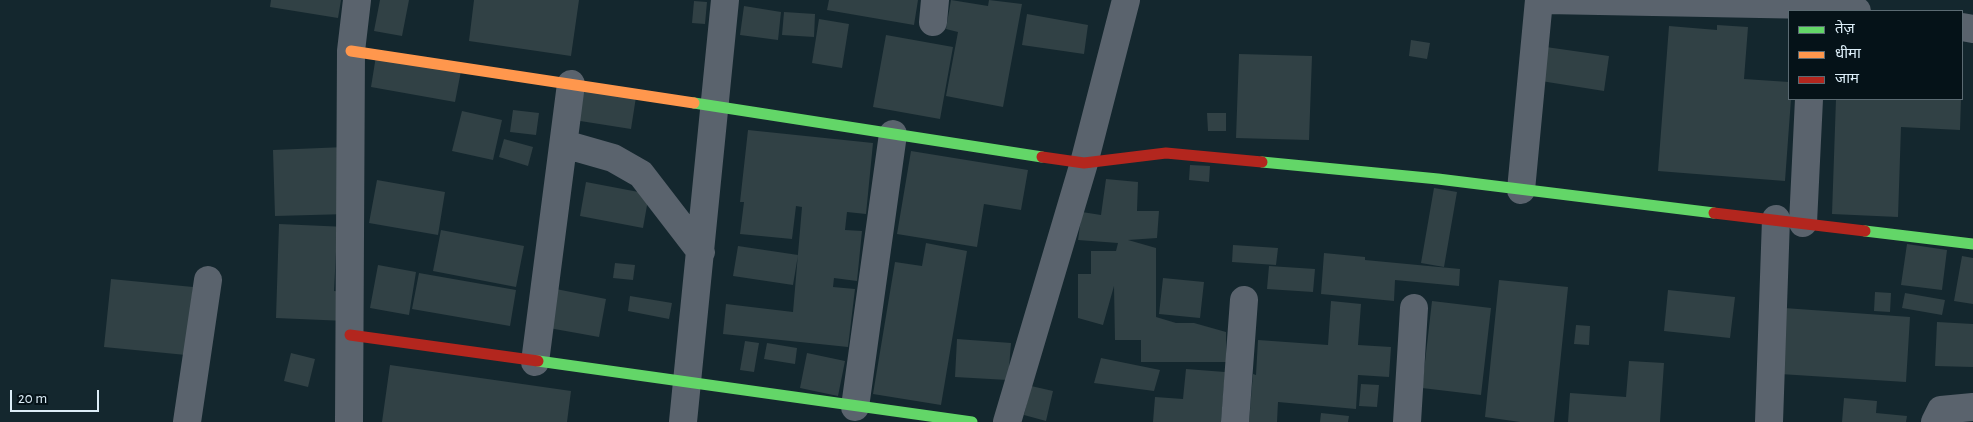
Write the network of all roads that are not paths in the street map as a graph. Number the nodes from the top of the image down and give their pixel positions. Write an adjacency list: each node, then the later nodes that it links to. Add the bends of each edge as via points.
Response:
1 (357, 0): 8 (street)
2 (725, 0): 11 (street)
3 (1126, 0): 14 (street)
4 (1539, 0): 15 (street)
5 (1546, 0): 6 (street)
6 (1814, 5): 7 (street)
7 (1849, 10)
8 (351, 51): 9 (street); 23 (street)
9 (571, 84): 11 (street); 13 (street)
10 (1809, 100): 17 (street)
11 (716, 107): 12 (street); 19 (street)
12 (893, 134): 14 (street); 26 (street)
13 (564, 144): 19 (street, via 614,158 640,174); 24 (street)
14 (1084, 163): 15 (street, via 1166,153); 32 (street)
15 (1521, 190): 16 (street)
16 (1776, 219): 17 (street); 35 (street)
17 (1803, 223): 18 (street)
18 (1973, 244)
19 (701, 252): 25 (street)
20 (208, 280): 28 (street)
21 (1244, 300): 33 (street)
22 (1414, 308): 34 (street)
23 (350, 335): 24 (street); 29 (street)
24 (535, 362): 25 (street)
25 (687, 383): 26 (street); 30 (street)
26 (854, 407): 31 (street)
27 (1973, 407): 36 (street, via 1940,410)
28 (187, 422)
29 (349, 422)
30 (683, 422)
31 (972, 422)
32 (1007, 422)
33 (1236, 422)
34 (1408, 422)
35 (1769, 422)
36 (1935, 422)

